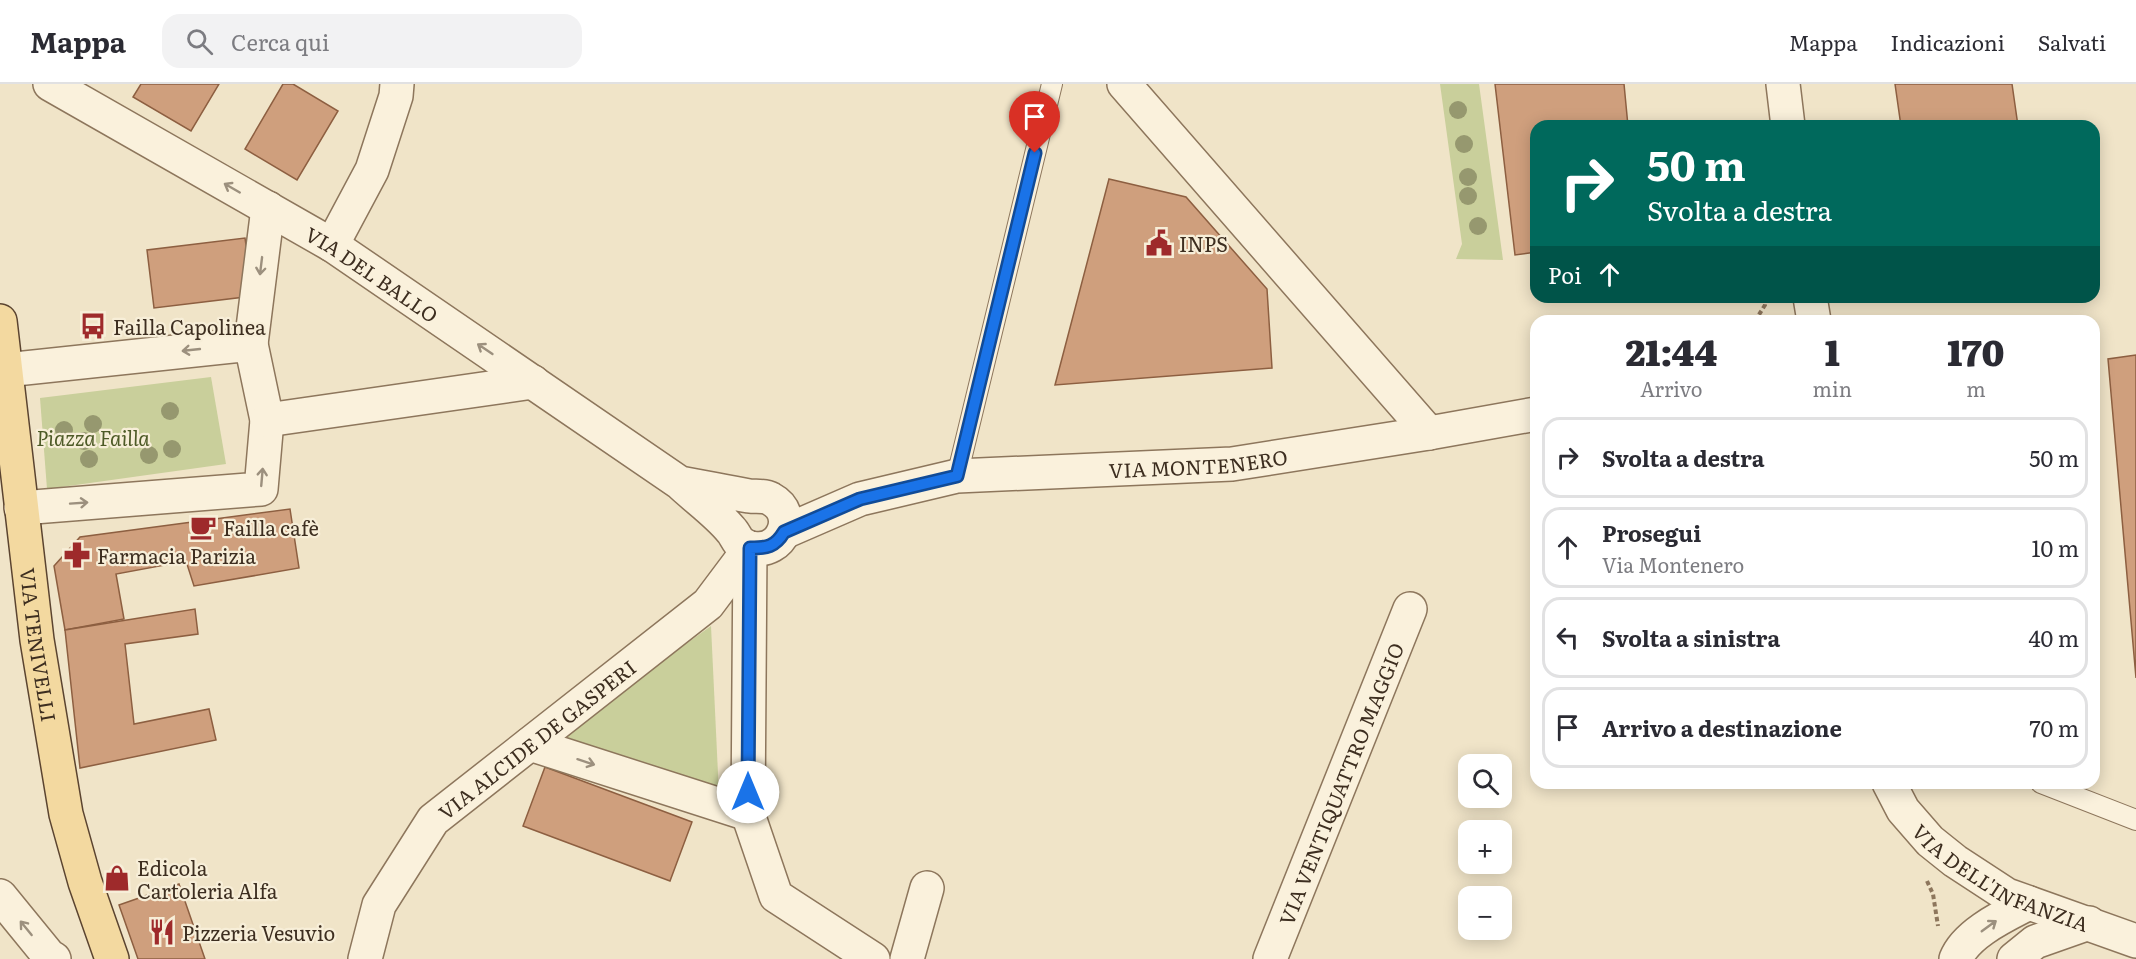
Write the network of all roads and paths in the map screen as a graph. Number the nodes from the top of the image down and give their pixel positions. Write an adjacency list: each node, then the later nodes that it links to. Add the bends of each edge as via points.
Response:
1 (50, 84): 7 (street, VIA DEL BALLO, one-way to 1)
2 (397, 84): 8 (street, via 372,170)
3 (1052, 84): 16 (lane)
4 (1124, 84): 15 (street)
5 (1783, 84): 6 (street)
6 (1787, 120)
7 (268, 208): 8 (street, VIA DEL BALLO); 10 (street, one-way to 10)
8 (332, 245): 12 (street, VIA DEL BALLO, one-way to 8)
9 (0, 321): 11 (main road, VIA TENIVELLI)
10 (251, 344): 11 (street, one-way to 11); 14 (street)
11 (6, 370): 20 (main road, VIA TENIVELLI)
12 (533, 382): 14 (street); 17 (street, VIA DEL BALLO)
13 (1530, 415): 15 (street, VIA MONTENERO)
14 (267, 420): 20 (street, one-way to 14, via 261,489)
15 (1429, 433): 16 (street, VIA MONTENERO, via 1232,464)
16 (957, 476): 19 (street, VIA MONTENERO)
17 (680, 483): 18 (street, VIA MONTENERO); 22 (street, VIA DEL BALLO)
18 (763, 498): 19 (street, VIA MONTENERO); 21 (street, via 782,508); 22 (street, via 739,503 732,515)
19 (860, 499): 21 (street, VIA MONTENERO)
20 (21, 508): 35 (main road, VIA TENIVELLI, via 37,640 66,814 84,882)
21 (784, 532): 22 (street, via 778,542 767,548)
22 (741, 539): 24 (street, VIA ALCIDE DE GASPERI, via 708,604); 27 (street)
23 (1410, 609): 39 (street, VIA VENTIQUATTRO MAGGIO)
24 (530, 744): 27 (street, one-way to 27); 36 (street, VIA ALCIDE DE GASPERI, via 433,820 379,905)
25 (1891, 789): 31 (street, VIA DELL'INFANZIA, via 1903,810 1930,841 2007,895)
26 (2056, 789): 28 (lane)
27 (747, 814): 37 (street, via 776,896)
28 (2136, 820)
29 (927, 888): 38 (street)
30 (0, 896): 34 (street, one-way to 30)
31 (2029, 903): 32 (street, VIA DELL'INFANZIA); 40 (street, one-way to 31, via 1972,939 1998,919)
32 (2089, 923): 33 (street, VIA DELL'INFANZIA); 41 (street, via 2035,942)
33 (2136, 941)
34 (49, 958)
35 (112, 959)
36 (365, 959)
37 (873, 959)
38 (907, 959)
39 (1270, 959)
40 (1956, 959)
41 (2014, 959)

